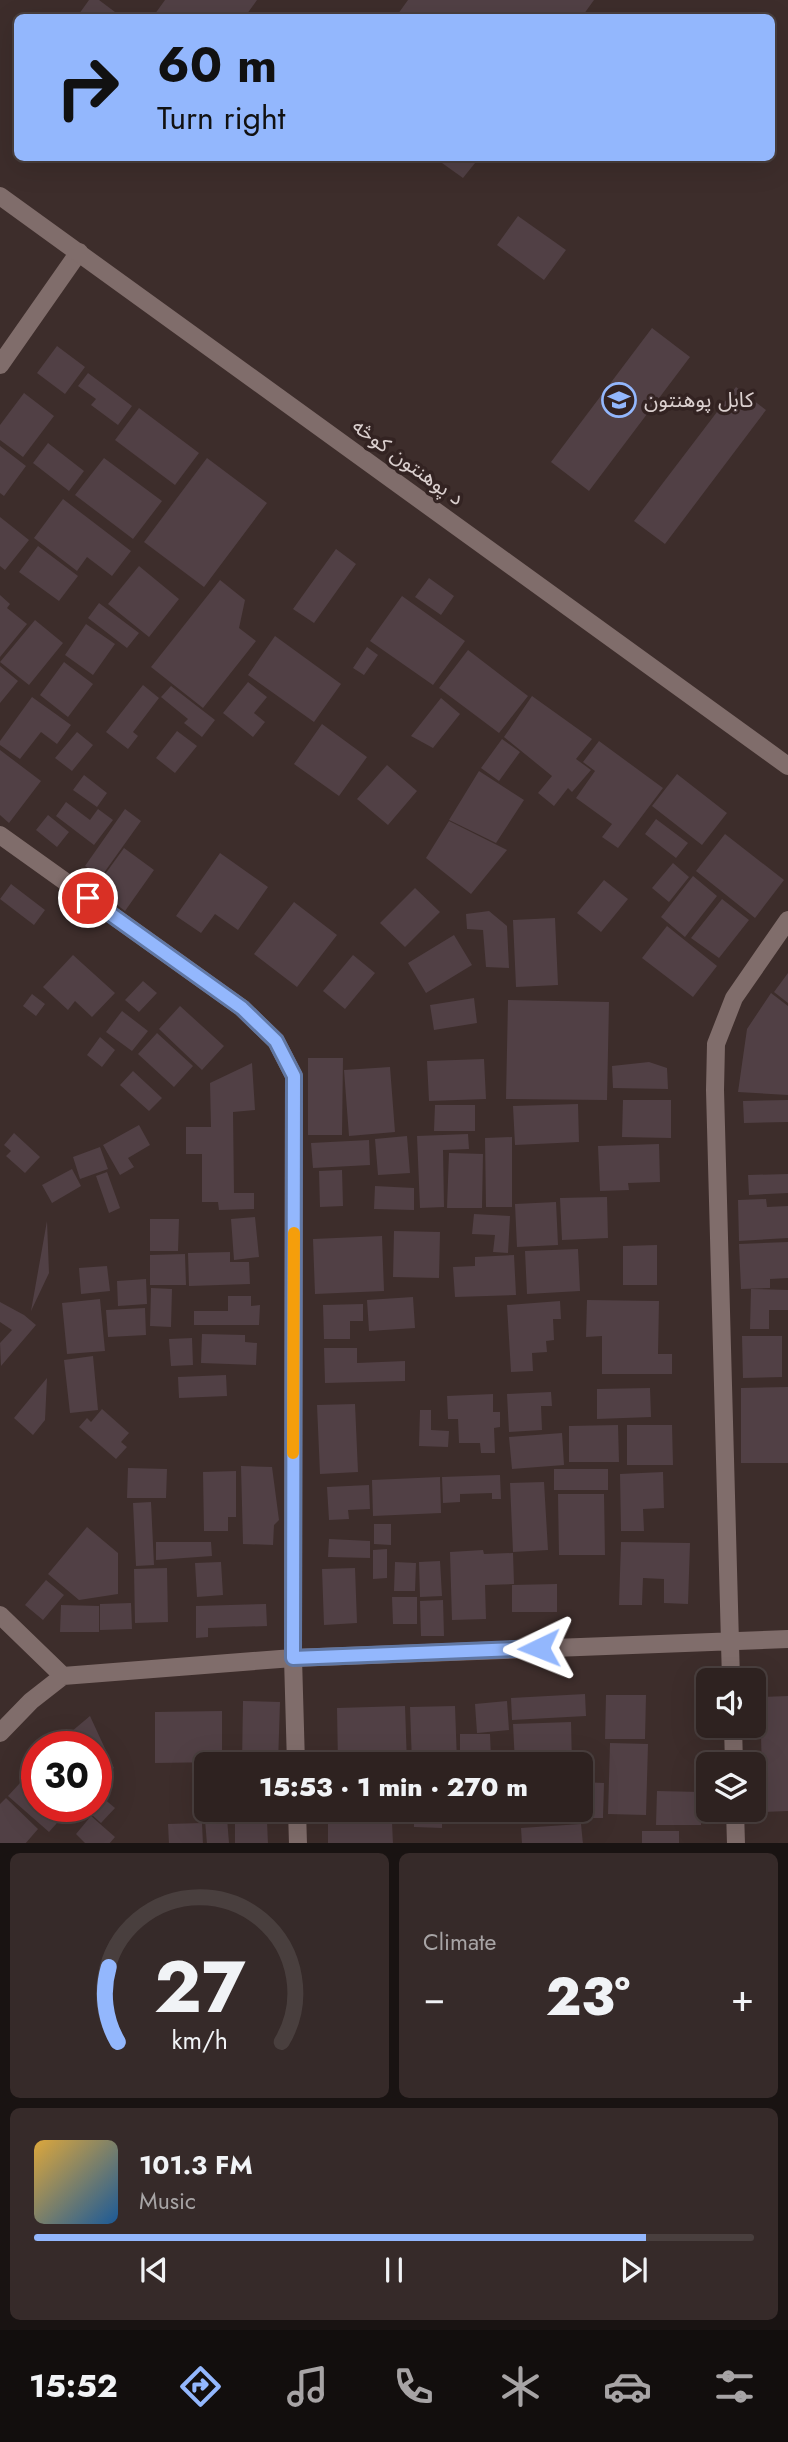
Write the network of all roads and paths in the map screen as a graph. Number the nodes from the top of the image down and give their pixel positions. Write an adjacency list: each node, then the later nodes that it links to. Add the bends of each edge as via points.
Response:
1 (0, 196): 2 (street, د پوهنتون کوڅه)
2 (79, 252): 3 (street); 4 (street, د پوهنتون کوڅه)
3 (0, 365)
4 (788, 765)
5 (0, 835): 10 (street, via 242,1008 276,1041 294,1076)
6 (788, 920): 9 (street, via 734,998 716,1044)
7 (0, 1615): 12 (street)
8 (788, 1639): 9 (street)
9 (730, 1641): 10 (street); 11 (street)
10 (293, 1658): 12 (street); 14 (street)
11 (731, 1668)
12 (63, 1676): 13 (street)
13 (0, 1733)
14 (296, 1752)
15 (297, 1822): 17 (street)
16 (735, 1822): 18 (street)
17 (298, 1843)
18 (736, 1843)

